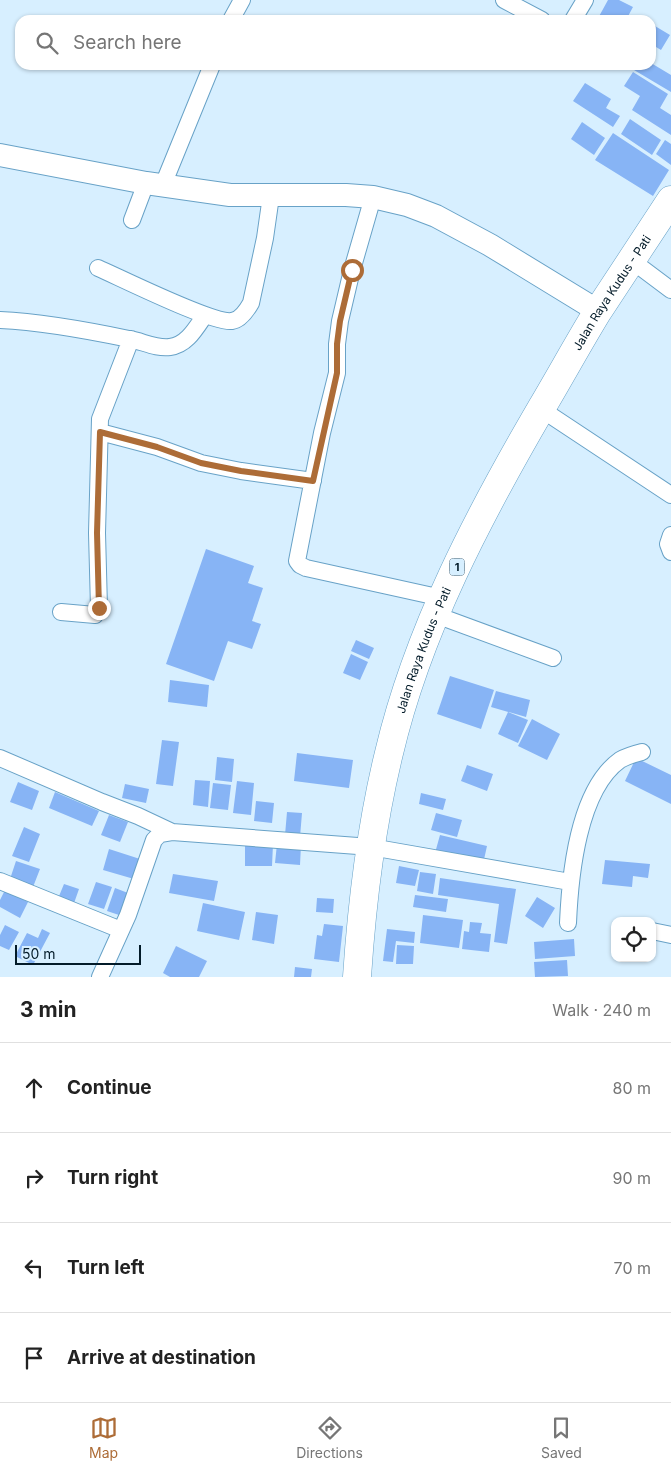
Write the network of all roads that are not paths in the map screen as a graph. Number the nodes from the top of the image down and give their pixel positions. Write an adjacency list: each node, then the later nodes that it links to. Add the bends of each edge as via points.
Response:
1 (242, 0): 4 (street)
2 (504, 0): 5 (street)
3 (585, 0): 6 (street)
4 (234, 15)
5 (532, 15)
6 (575, 15)
7 (210, 70): 9 (street)
8 (0, 155): 9 (main road)
9 (155, 184): 10 (main road, via 230,195); 13 (street)
10 (271, 196): 11 (main road); 18 (street, via 251,303 246,312 234,321)
11 (373, 197): 17 (main road, via 436,216); 23 (street, via 340,321 337,373)
12 (671, 200): 14 (highway, Jalan Raya Kudus - Pati / 1)
13 (132, 220)
14 (631, 260): 16 (street); 17 (highway, Jalan Raya Kudus - Pati / 1)
15 (98, 268): 18 (street)
16 (671, 290)
17 (598, 311): 21 (highway, Jalan Raya Kudus - Pati / 1)
18 (205, 315): 20 (street, via 183,342 169,347)
19 (0, 320): 20 (street)
20 (131, 339): 22 (street, via 100,419)
21 (541, 409): 24 (street); 27 (highway, Jalan Raya Kudus - Pati / 1, via 476,525)
22 (100, 432): 23 (street, via 201,463); 28 (street, via 99,608 95,615)
23 (313, 481): 27 (street, via 298,564)
24 (671, 495)
25 (671, 535): 26 (street, via 668,544)
26 (671, 552)
27 (439, 607): 29 (street); 33 (highway, Jalan Raya Kudus - Pati / 1, via 419,656 389,753)
28 (61, 612)
29 (552, 658)
30 (642, 752): 35 (street, via 617,763 592,797 583,820)
31 (0, 758): 32 (street)
32 (172, 832): 33 (street); 37 (street, via 160,834 154,840)
33 (371, 847): 35 (street); 41 (highway, Jalan Raya Kudus - Pati / 1)
34 (0, 880): 37 (street)
35 (570, 882): 36 (street)
36 (568, 923)
37 (121, 930): 40 (street)
38 (656, 932): 39 (street)
39 (671, 935)
40 (100, 977)
41 (357, 977)

